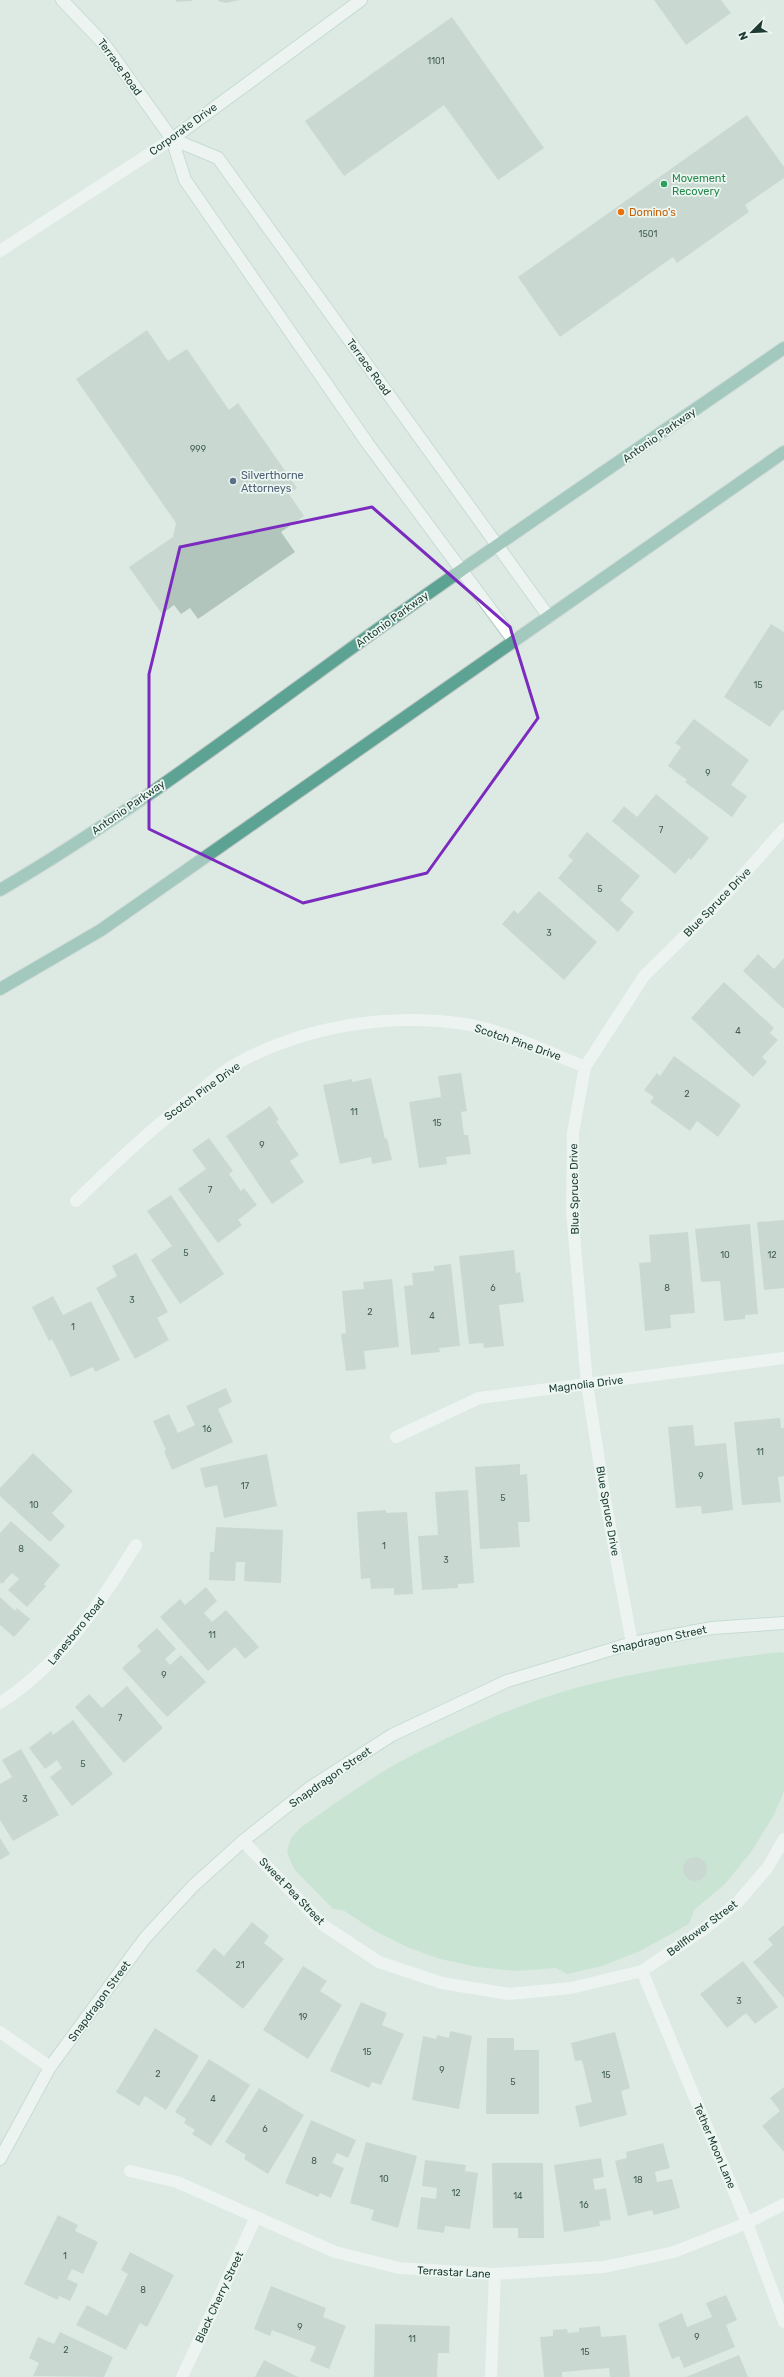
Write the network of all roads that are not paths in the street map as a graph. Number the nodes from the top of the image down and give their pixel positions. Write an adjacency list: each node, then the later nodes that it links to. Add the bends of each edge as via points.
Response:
1 (62, 0): 3 (street, Terrace Road, via 105,45)
2 (361, 0): 3 (street, Corporate Drive)
3 (172, 139): 4 (street, Corporate Drive); 7 (street, Terrace Road, via 218,158); 8 (street, Terrace Road, via 185,180 368,444)
4 (0, 251)
5 (784, 348): 7 (main road, Antonio Parkway)
6 (784, 452): 9 (main road)
7 (498, 545): 8 (main road, Antonio Parkway); 9 (street, Terrace Road)
8 (462, 569): 10 (street, Terrace Road); 12 (main road, Antonio Parkway, via 113,819)
9 (549, 617): 10 (main road)
10 (514, 641): 13 (main road, via 101,930)
11 (784, 829): 14 (street, Blue Spruce Drive, via 717,904 644,976)
12 (0, 890)
13 (0, 989)
14 (585, 1067): 15 (street, Scotch Pine Drive, via 508,1036 466,1024 416,1020 371,1024 294,1037 233,1065 156,1125); 17 (street, Blue Spruce Drive, via 573,1133 572,1211)
15 (76, 1201)
16 (784, 1358): 17 (street, Magnolia Drive)
17 (587, 1384): 18 (street, Magnolia Drive, via 479,1398); 21 (street, Blue Spruce Drive)
18 (396, 1437)
19 (136, 1545): 22 (street, Lanesboro Road, via 106,1592 66,1646 36,1676)
20 (784, 1623): 21 (street, Snapdragon Street, via 712,1628)
21 (632, 1643): 24 (street, Snapdragon Street, via 507,1681 392,1735 311,1787)
22 (0, 1703)
23 (784, 1839): 25 (street, Bellflower Street, via 768,1867 738,1902 704,1929)
24 (243, 1841): 25 (street, Sweet Pea Street, via 323,1924 379,1962 442,1983 509,1994 571,1988); 27 (street, Snapdragon Street, via 192,1886 145,1938)
25 (642, 1971): 32 (street, Tether Moon Lane)
26 (0, 2032): 27 (street)
27 (50, 2067): 28 (street, Snapdragon Street)
28 (0, 2159)
29 (130, 2171): 31 (street, Terrastar Lane, via 177,2182)
30 (784, 2204): 32 (street, Terrastar Lane)
31 (256, 2217): 33 (street, Terrastar Lane, via 335,2252 399,2268); 35 (street, Black Cherry Street)
32 (747, 2223): 33 (street, Terrastar Lane, via 674,2252 604,2267); 34 (street, Tether Moon Lane)
33 (495, 2274): 36 (street)
34 (784, 2322)
35 (182, 2377)
36 (490, 2377)

